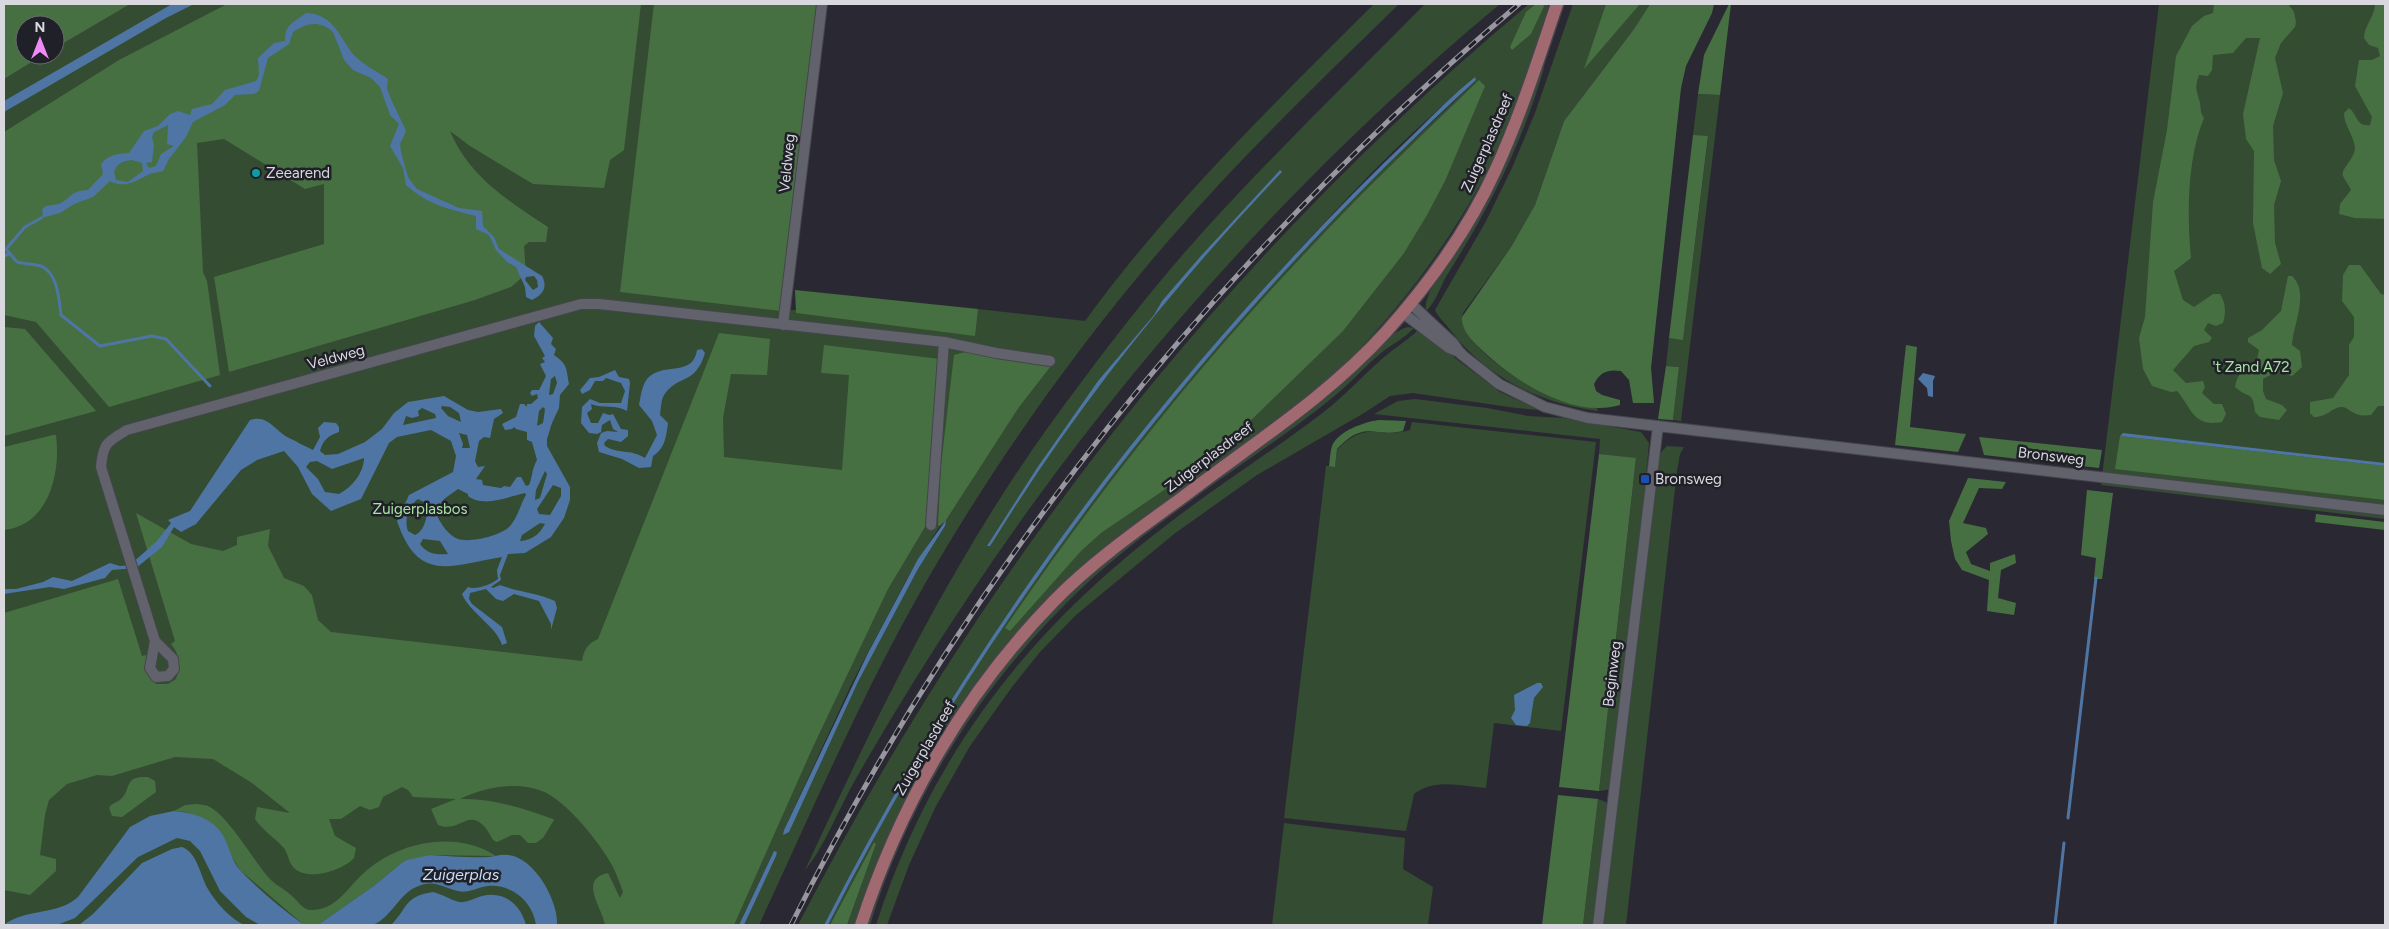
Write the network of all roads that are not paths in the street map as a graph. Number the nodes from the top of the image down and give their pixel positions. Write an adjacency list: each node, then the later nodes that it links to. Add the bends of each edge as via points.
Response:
1 (822, 4): 4 (street, Veldweg)
2 (1557, 4): 3 (main road, Zuigerplasdreef, via 1513,131 1494,174 1460,235)
3 (1406, 308): 7 (street, Bronsweg, via 1449,348 1462,354 1510,392 1544,407 1588,418); 11 (main road, Zuigerplasdreef, via 1350,368 1316,398 1106,556 1055,600 1023,635 965,710 918,788 892,843)
4 (783, 325): 5 (street, Veldweg); 10 (street, Veldweg, via 581,304 127,430 102,448 101,467)
5 (944, 342): 6 (street, Veldweg); 9 (street)
6 (1050, 361)
7 (1658, 426): 8 (street, Bronsweg); 12 (street, Beginweg)
8 (2385, 510)
9 (931, 525)
10 (155, 642)
11 (861, 925)
12 (1598, 925)

